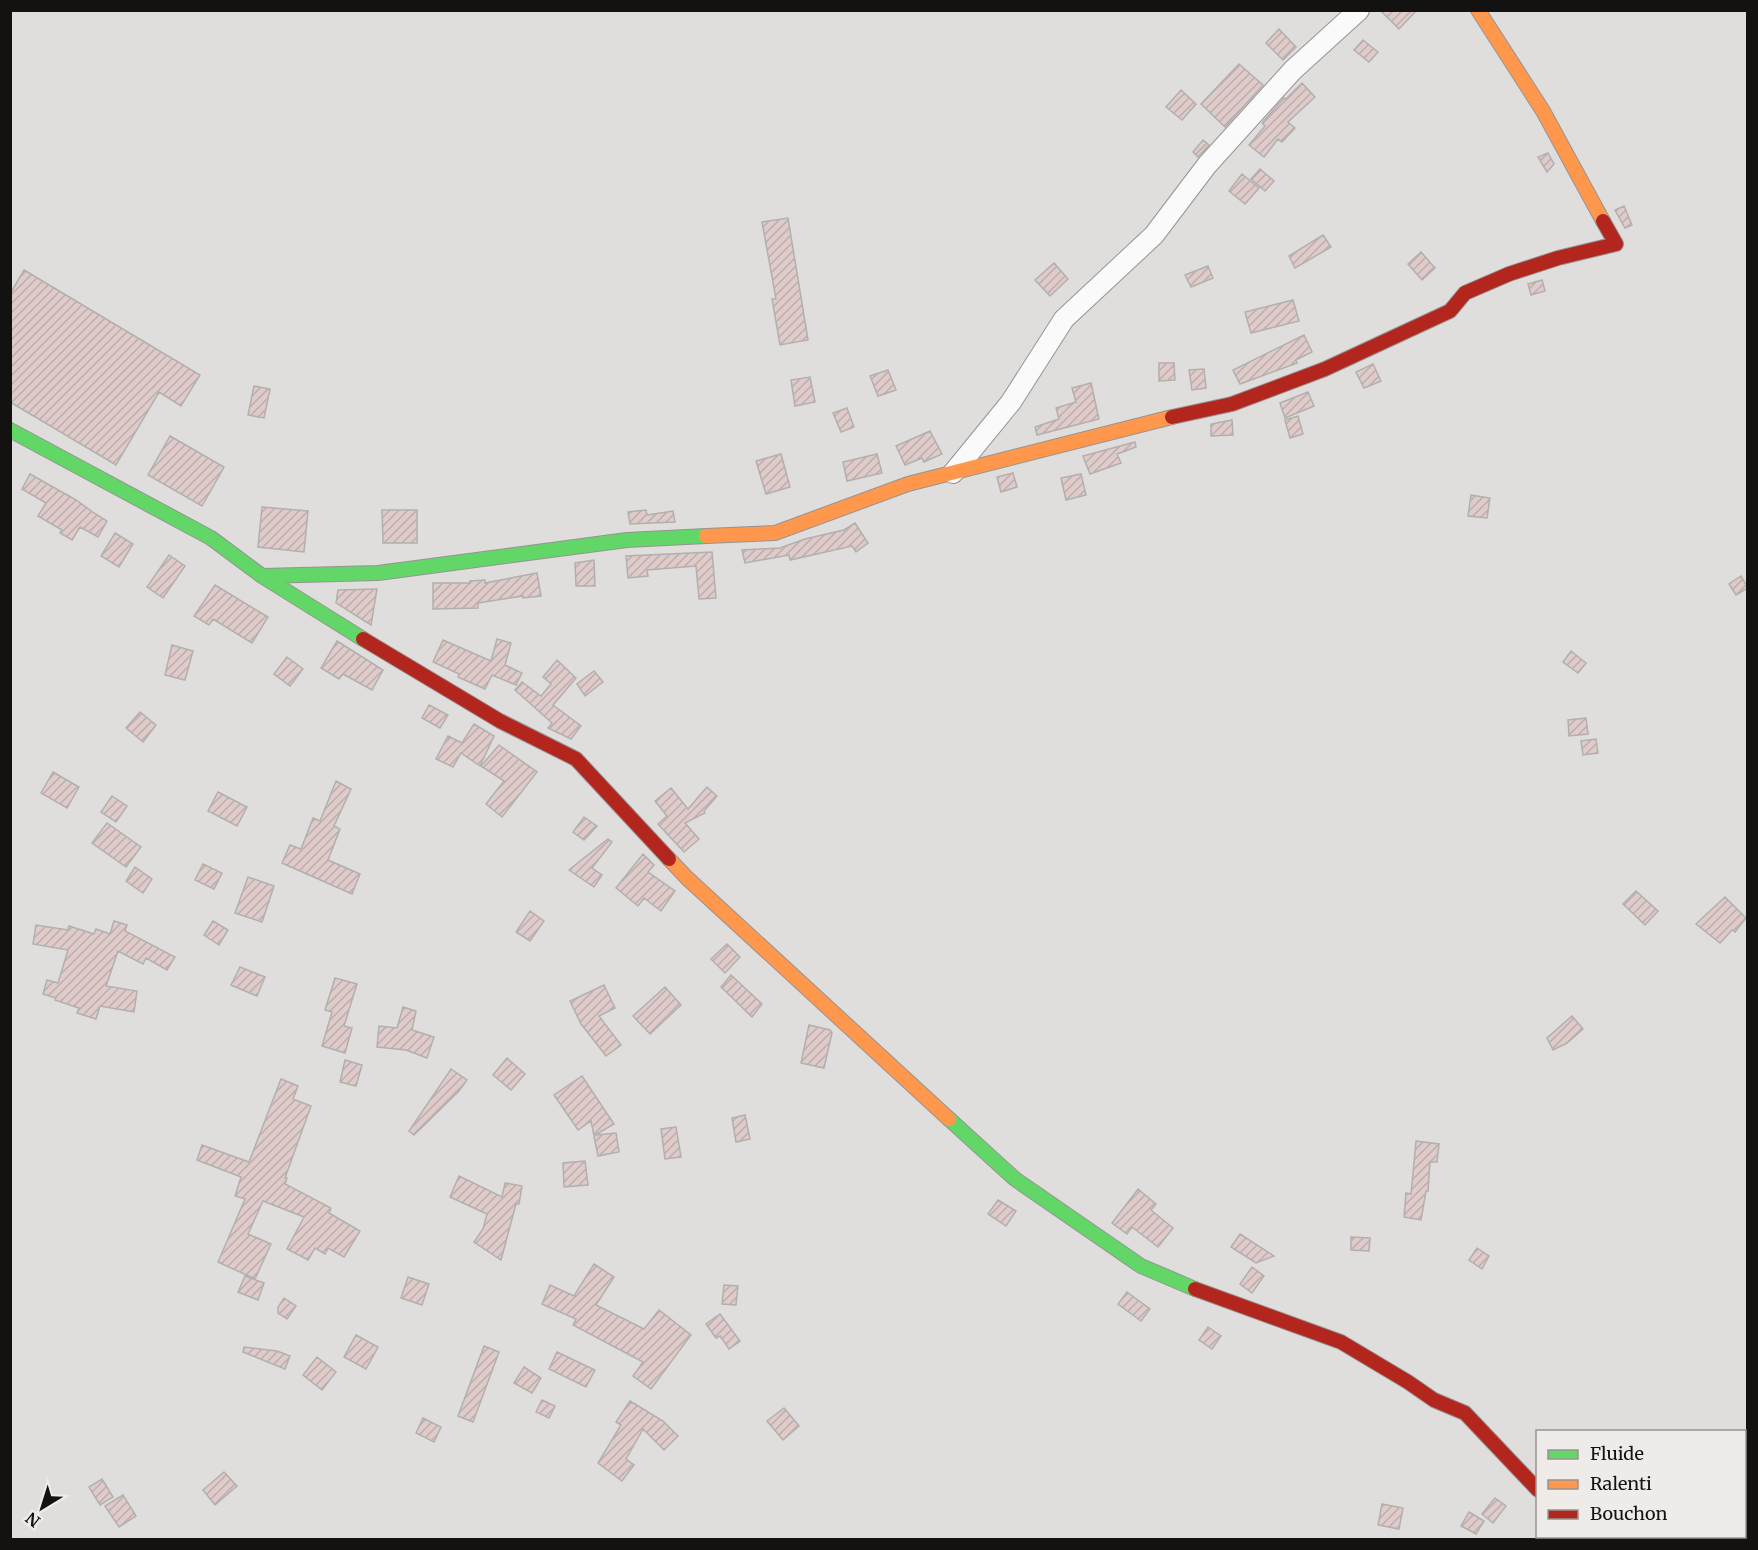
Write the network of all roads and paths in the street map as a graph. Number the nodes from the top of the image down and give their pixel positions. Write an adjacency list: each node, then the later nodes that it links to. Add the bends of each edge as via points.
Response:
1 (1359, 10): 4 (street, via 1293,70 1207,165 1154,235 1064,319 1011,402)
2 (1478, 10): 4 (main road, via 1543,111 1616,244 1509,274 1465,293 1450,311 1407,332 1232,404)
3 (10, 430): 5 (main road, via 211,538)
4 (952, 473): 5 (main road, via 908,484 775,532 627,540 378,573)
5 (262, 576): 6 (main road, via 500,721 576,759 687,878 1015,1179 1141,1266 1214,1297 1341,1342 1434,1400 1465,1413)
6 (1536, 1488)

